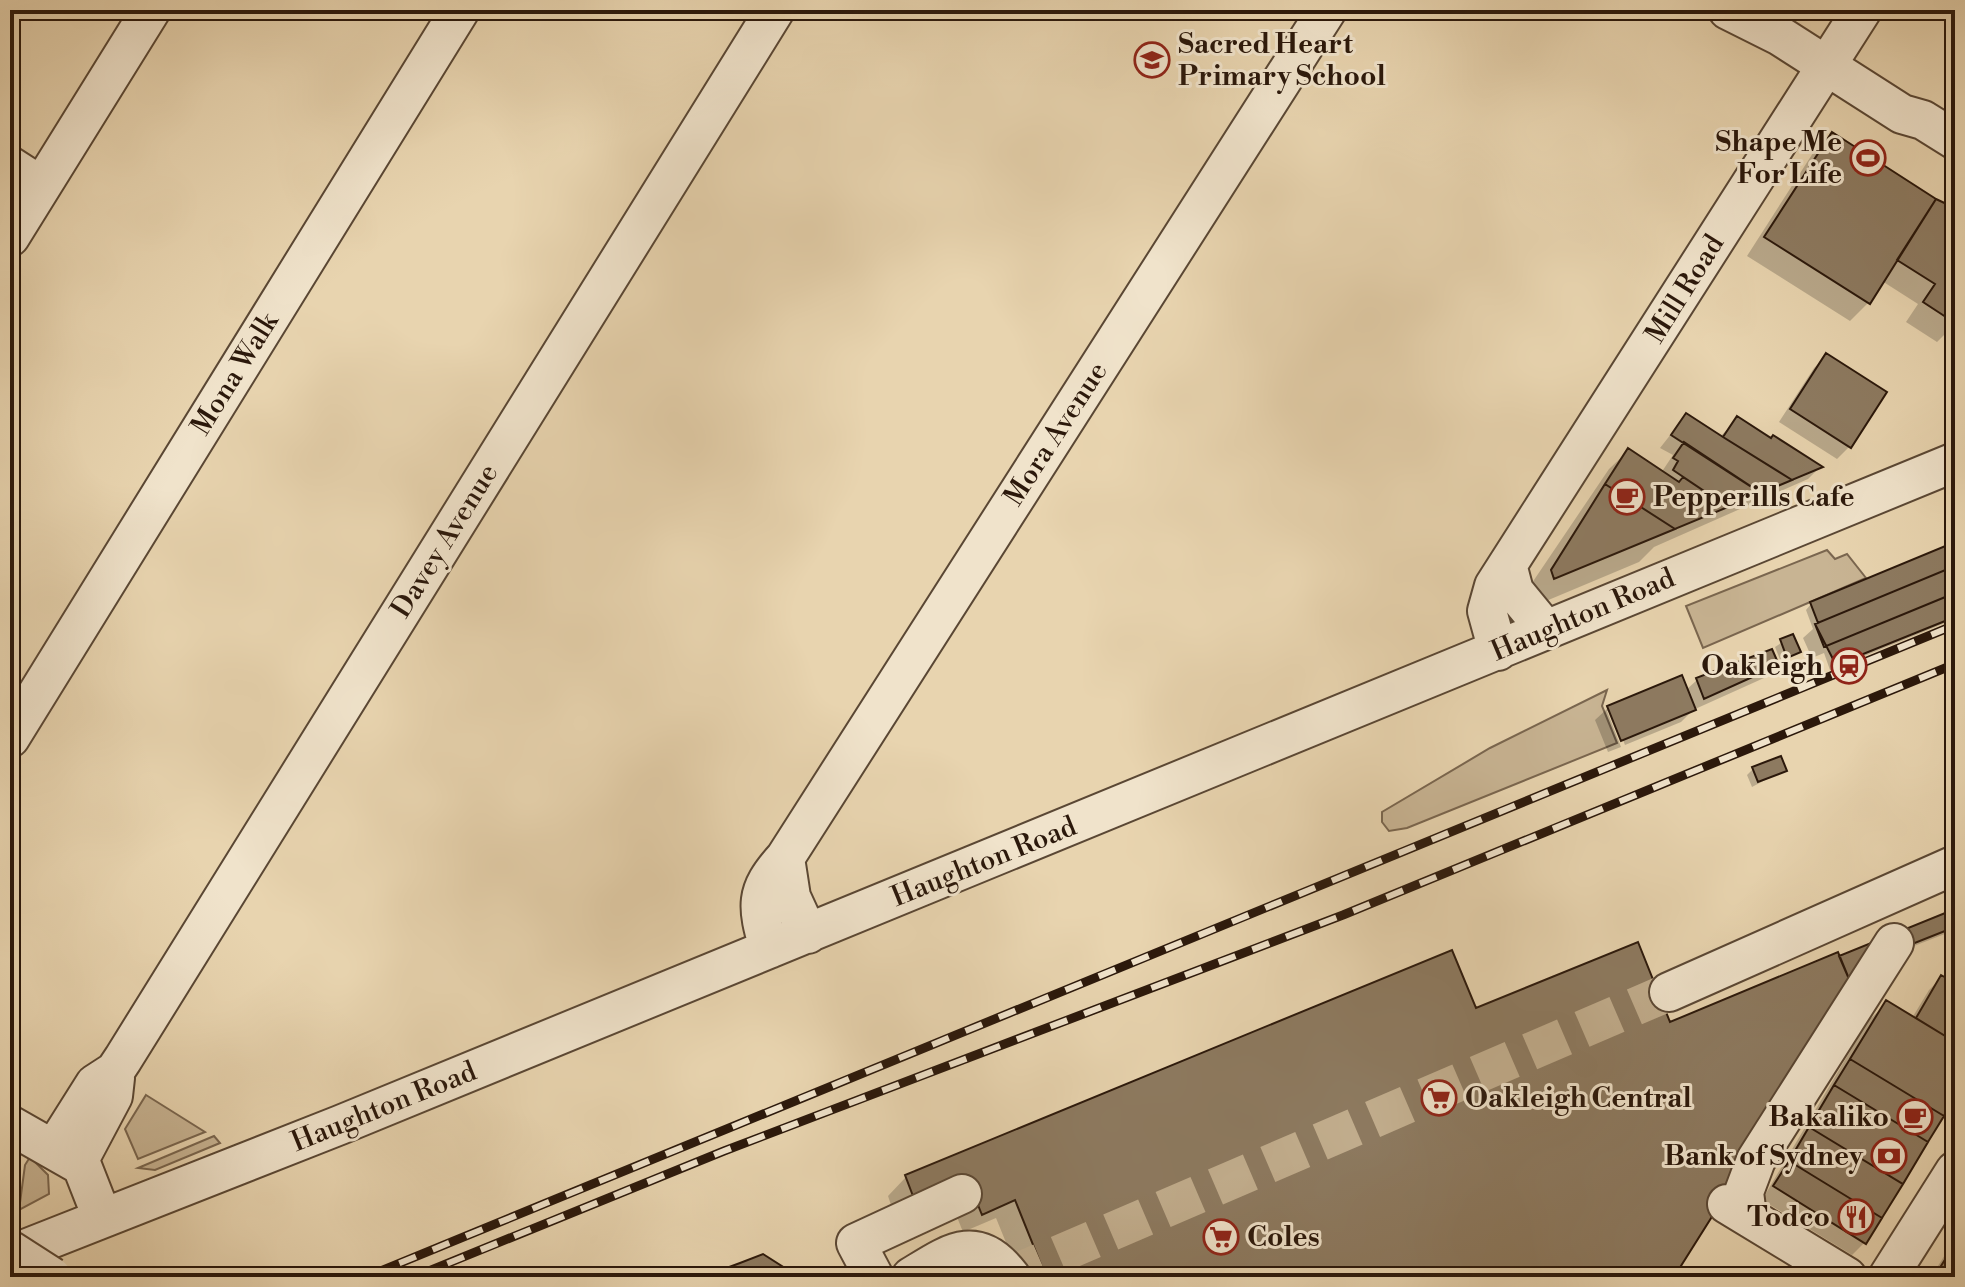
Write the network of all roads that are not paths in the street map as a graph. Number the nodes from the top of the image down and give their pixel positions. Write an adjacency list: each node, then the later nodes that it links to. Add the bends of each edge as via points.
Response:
1 (151, 10): 9 (street)
2 (460, 10): 15 (street, Mona Walk)
3 (775, 10): 23 (street, Davey Avenue, via 115,1071 95,1084)
4 (1327, 10): 16 (street, Mora Avenue)
5 (1728, 10): 7 (street)
6 (1862, 10): 7 (street, Mill Road)
7 (1826, 66): 8 (street); 12 (street, Mill Road)
8 (1955, 140)
9 (26, 176): 10 (street)
10 (10, 237)
11 (1955, 462): 13 (street, Haughton Road)
12 (1508, 568): 13 (street, via 1514,591); 14 (street, Mill Road, via 1494,586 1487,611)
13 (1546, 630): 14 (street, Haughton Road)
14 (1498, 651): 18 (street, Haughton Road)
15 (10, 738)
16 (785, 858): 18 (street, via 791,897); 20 (street, Mora Avenue, via 764,881 761,894 760,915)
17 (1955, 865): 21 (street)
18 (808, 934): 20 (street, Haughton Road)
19 (1894, 943): 32 (street, via 1756,1160 1734,1208)
20 (769, 949): 26 (street, Haughton Road)
21 (1669, 992)
22 (10, 1125): 23 (street)
23 (66, 1156): 26 (street, via 91,1184)
24 (1955, 1171): 33 (street)
25 (962, 1194): 29 (street, via 856,1243)
26 (102, 1217): 27 (street, Haughton Road)
27 (10, 1253): 28 (street, bridge)
28 (52, 1277)
29 (874, 1277)
30 (911, 1277): 31 (street, via 963,1250 983,1252)
31 (1011, 1277)
32 (1847, 1277)
33 (1888, 1277)

